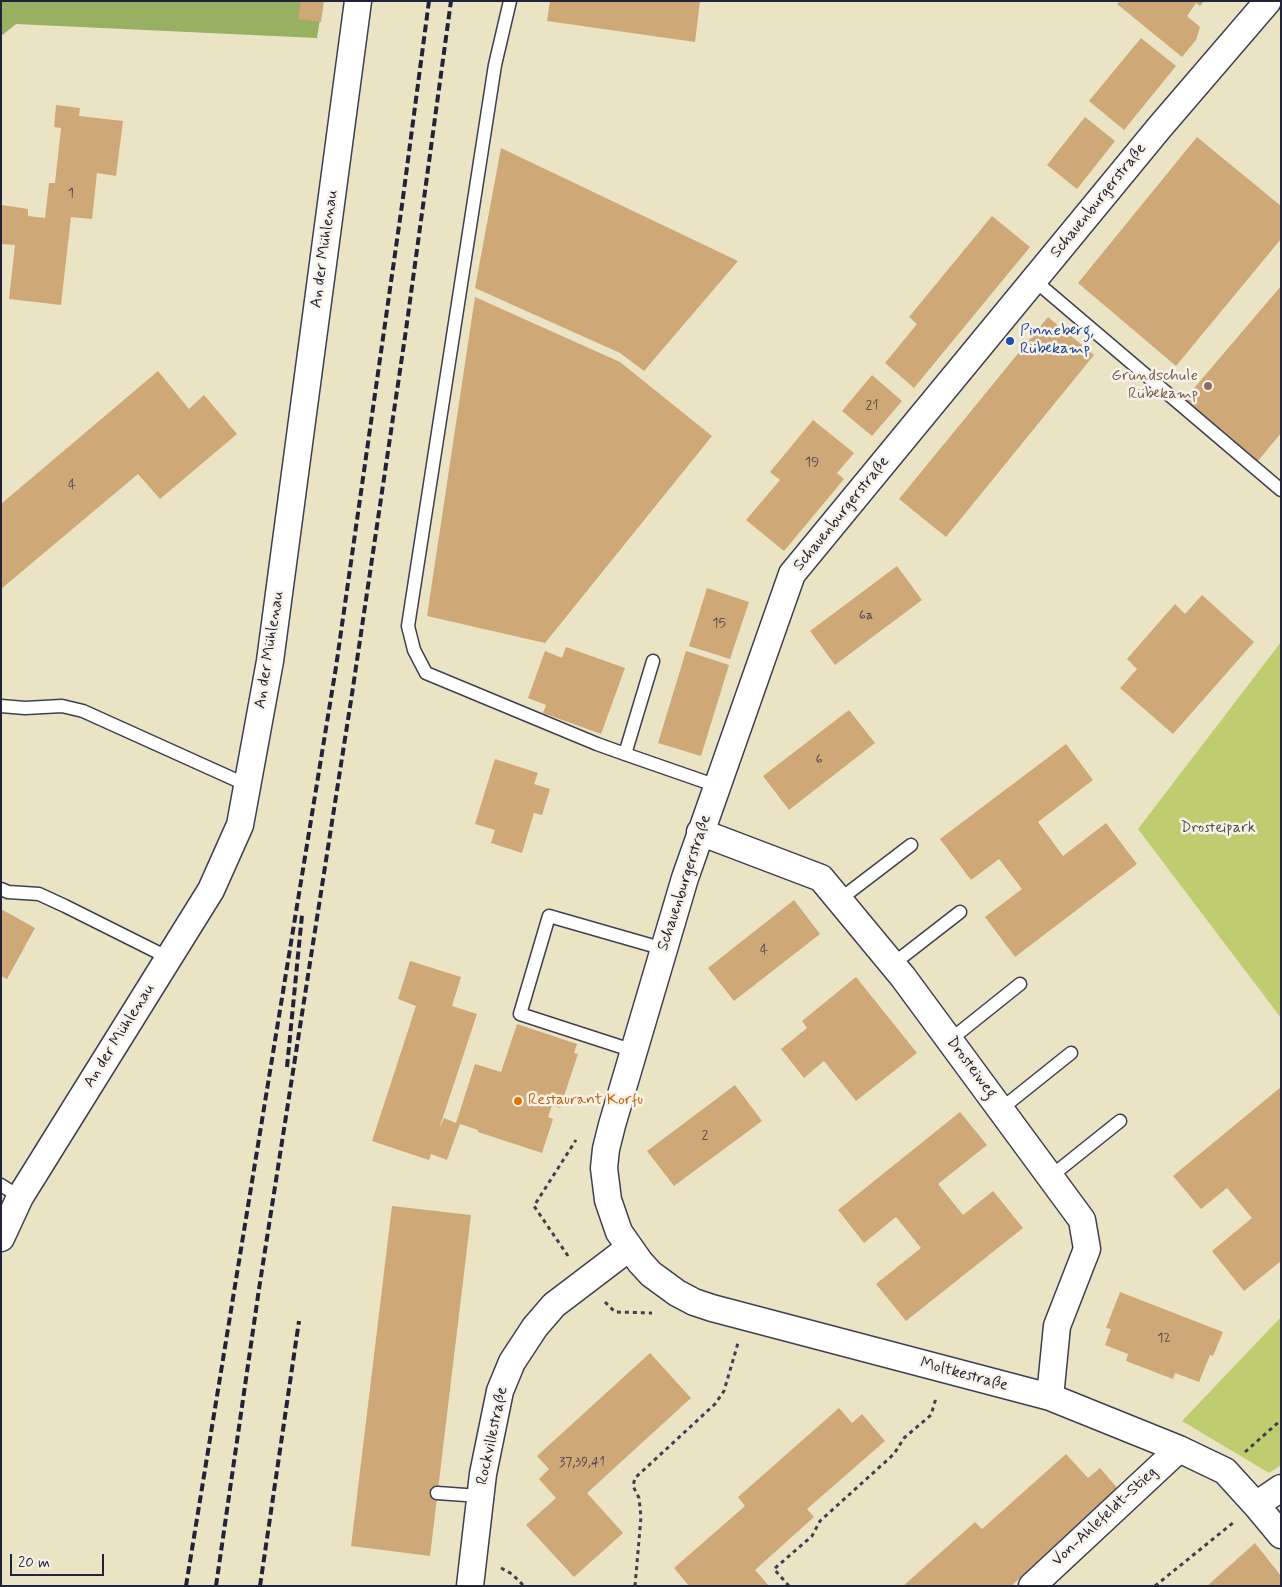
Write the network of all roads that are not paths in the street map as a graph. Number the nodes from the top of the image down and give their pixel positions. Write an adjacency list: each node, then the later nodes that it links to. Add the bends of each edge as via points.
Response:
1 (358, 1): 9 (street, An der Mühlenau, via 270,661)
2 (510, 1): 8 (lane, via 495,64 408,626 414,650 426,673)
3 (1268, 1): 4 (street, Schauenburgerstraße, via 1158,128)
4 (1034, 280): 5 (lane); 10 (street, Schauenburgerstraße, via 792,574)
5 (1281, 490)
6 (653, 662): 8 (lane)
7 (1, 706): 9 (lane, via 62,706 83,711)
8 (625, 754): 10 (lane)
9 (247, 785): 17 (street, An der Mühlenau, via 240,825 211,890)
10 (717, 786): 11 (street, Schauenburgerstraße)
11 (700, 832): 14 (street, Drosteiweg, via 821,878); 16 (street, Schauenburgerstraße)
12 (911, 845): 14 (lane)
13 (1, 888): 17 (lane, via 8,892 40,894)
14 (839, 900): 18 (street, Drosteiweg)
15 (960, 912): 18 (lane)
16 (664, 949): 21 (street, Schauenburgerstraße); 21 (lane, via 549,916 543,934 520,1014)
17 (169, 958): 26 (street, An der Mühlenau)
18 (893, 964): 20 (street, Drosteiweg)
19 (1020, 984): 20 (lane)
20 (950, 1040): 23 (street, Drosteiweg)
21 (634, 1051): 28 (street, Schauenburgerstraße, via 612,1125 604,1168 608,1200 619,1232)
22 (1071, 1053): 23 (lane)
23 (1001, 1109): 25 (street, Drosteiweg)
24 (1120, 1121): 25 (lane)
25 (1050, 1177): 29 (street, Drosteiweg, via 1082,1220 1087,1249 1058,1326)
26 (11, 1191): 27 (street, An der Mühlenau)
27 (1, 1238)
28 (629, 1248): 29 (street, Moltkestraße, via 651,1274 694,1302); 33 (street, Rockvillestraße, via 554,1305 521,1346 500,1391)
29 (1050, 1397): 30 (street, Moltkestraße)
30 (1178, 1449): 34 (street, Moltkestraße, via 1225,1471); 37 (street, Von-Ahlefeldt-Stieg)
31 (1281, 1488): 34 (street)
32 (437, 1493): 33 (lane)
33 (480, 1496): 36 (street, Rockvillestraße)
34 (1256, 1505): 35 (street, Moltkestraße)
35 (1281, 1535)
36 (470, 1586)
37 (1032, 1586)

